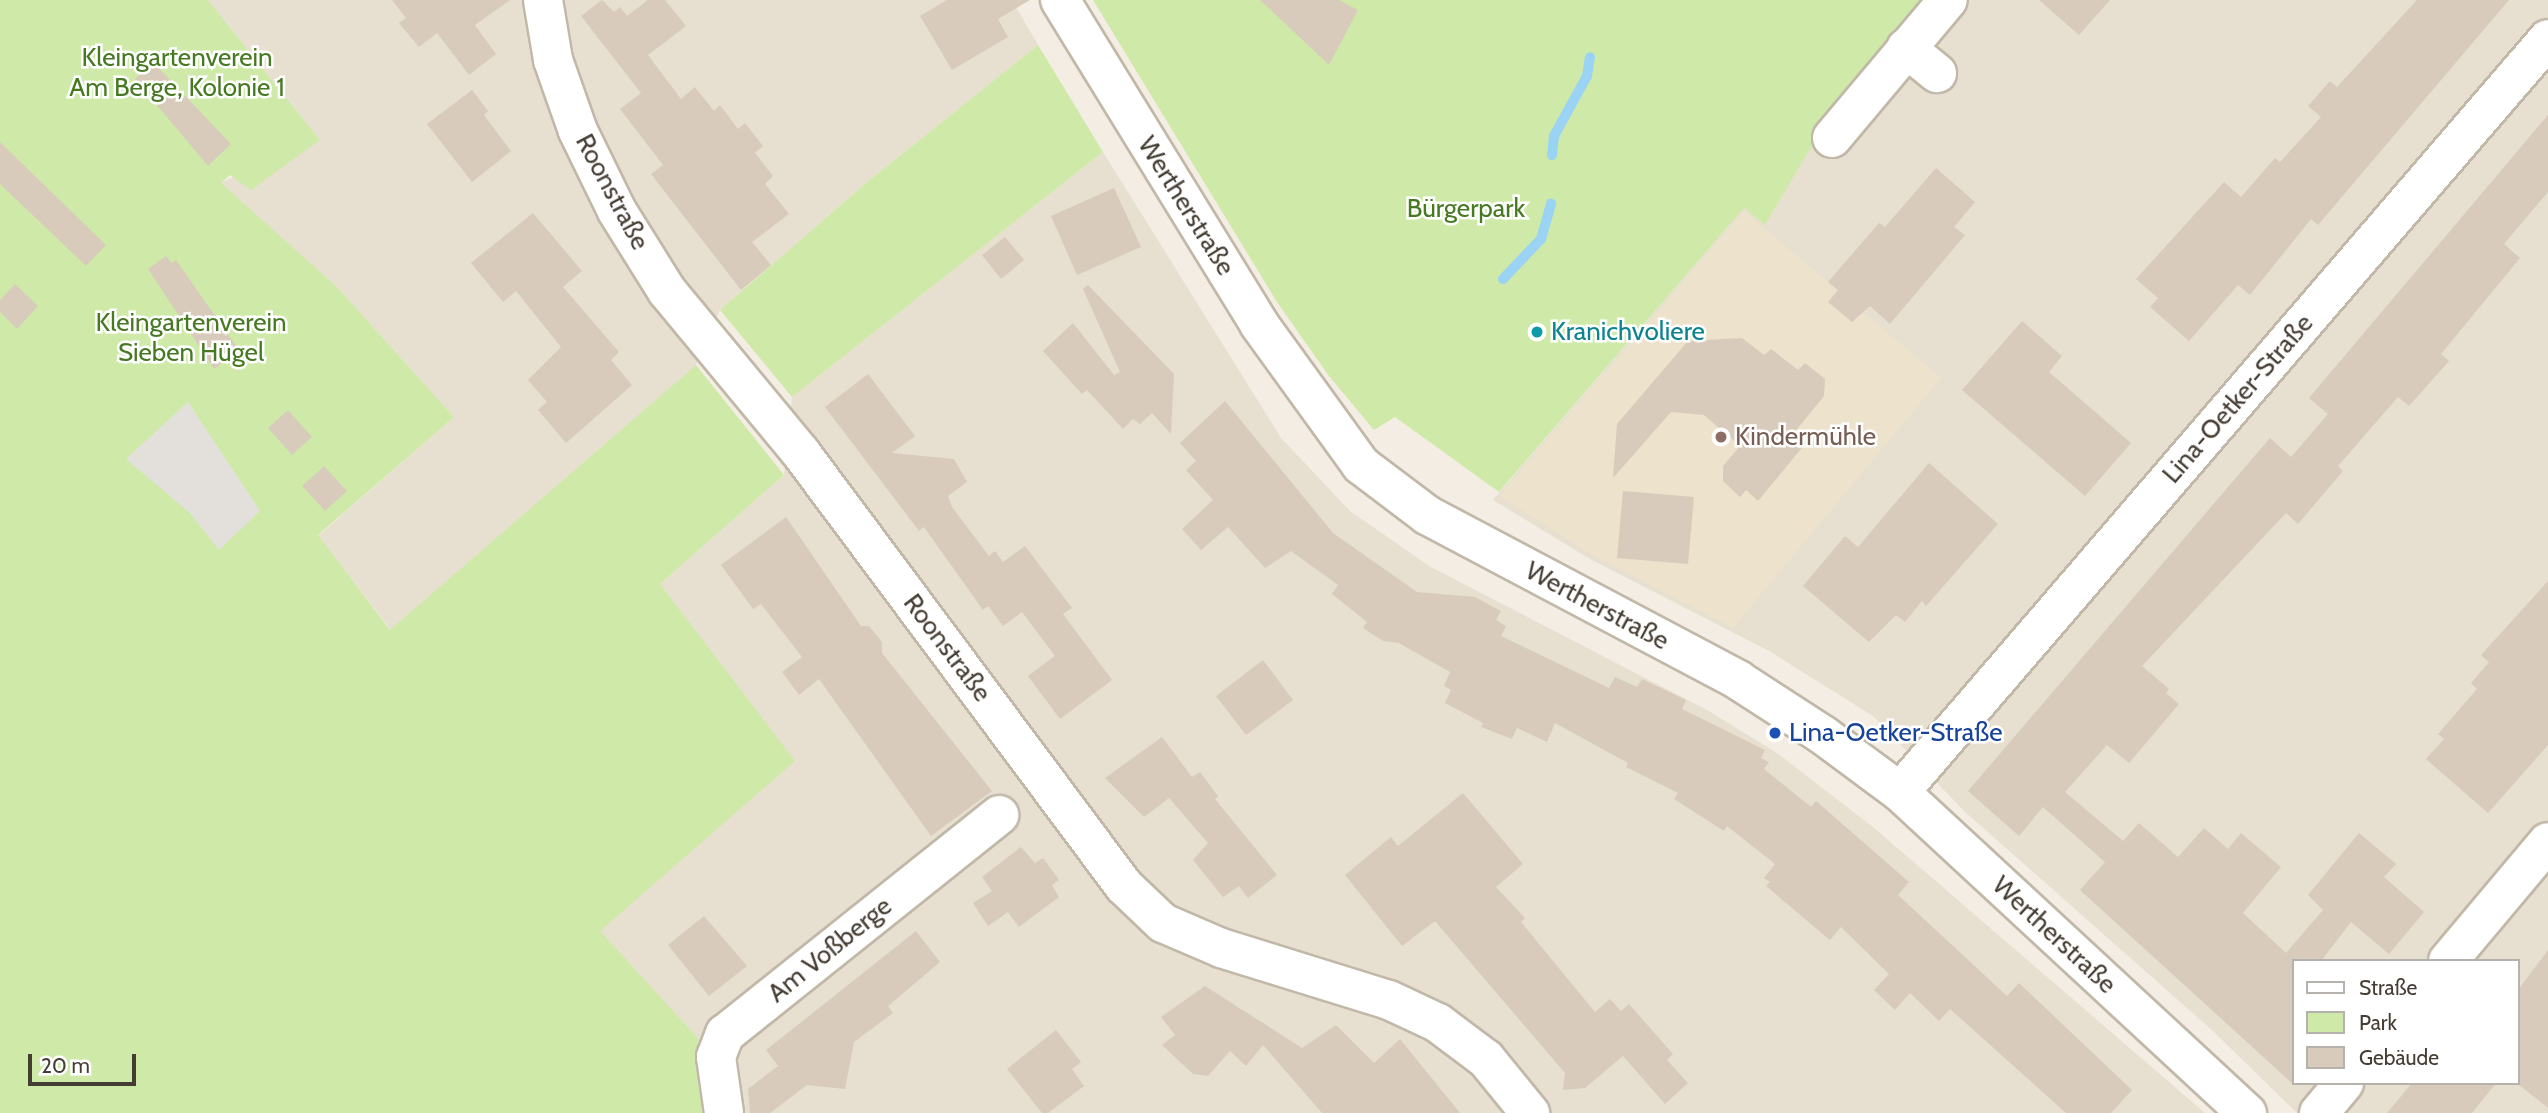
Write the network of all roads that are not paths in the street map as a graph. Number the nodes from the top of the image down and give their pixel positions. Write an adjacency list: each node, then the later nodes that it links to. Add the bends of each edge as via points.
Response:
1 (543, 0): 14 (street, Roonstraße, via 553,60 578,131 617,211 667,291 801,453 1124,886 1163,923 1221,948 1389,1000 1438,1023 1486,1059)
2 (1060, 0): 8 (street, Wertherstraße, via 1259,324 1361,465 1427,514 1738,680)
3 (1948, 0): 5 (street)
4 (2548, 39): 8 (street, Lina-Oetker-Straße)
5 (1906, 48): 6 (street); 7 (street)
6 (1937, 73)
7 (1832, 138)
8 (1900, 792): 15 (street, Wertherstraße)
9 (999, 815): 13 (street, Am Voßberge, via 725,1034 716,1056)
10 (2548, 842): 11 (street)
11 (2450, 959)
12 (2342, 1085): 16 (street)
13 (724, 1113)
14 (1530, 1113)
15 (2246, 1113)
16 (2319, 1113)

